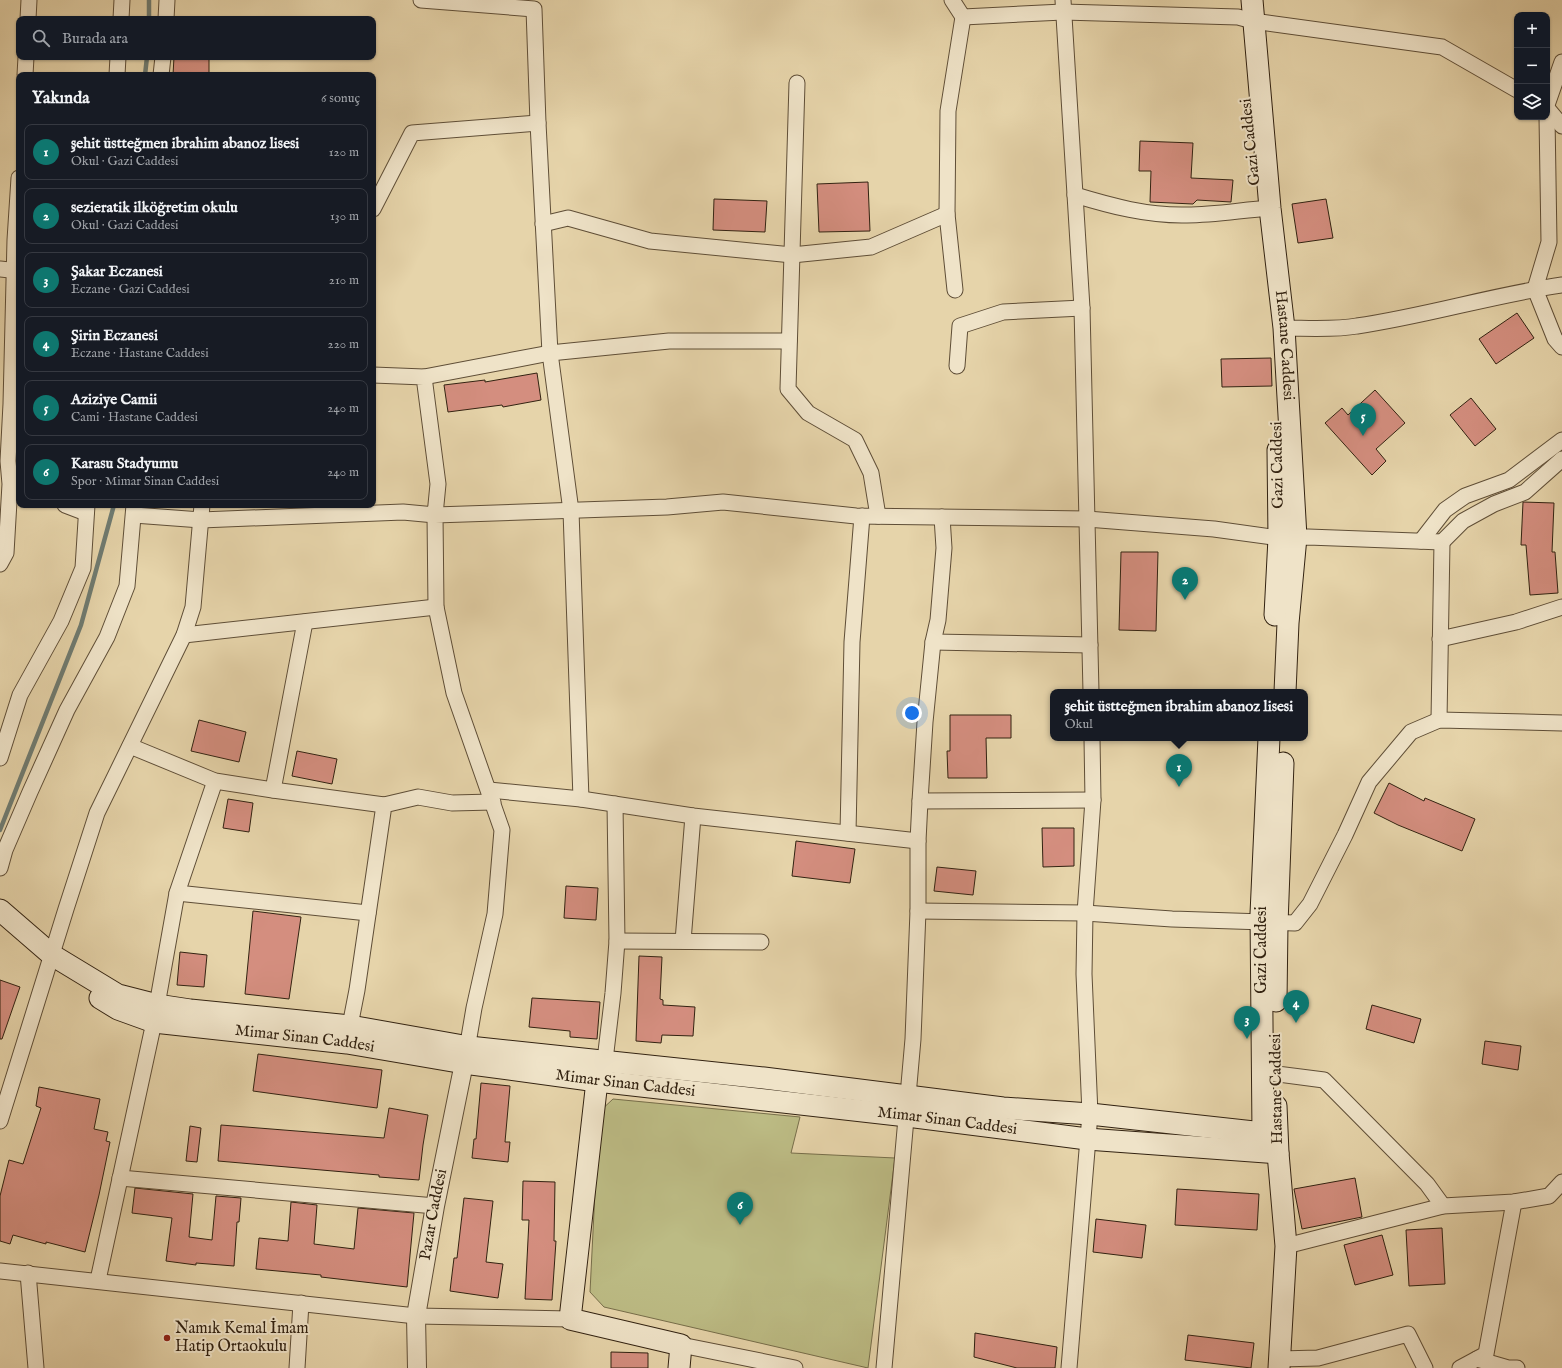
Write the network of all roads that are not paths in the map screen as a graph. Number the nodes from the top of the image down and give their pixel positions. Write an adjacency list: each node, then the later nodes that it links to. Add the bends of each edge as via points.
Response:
1 (29, 0): 9 (street)
2 (122, 0): 10 (street)
3 (167, 0): 11 (street)
4 (421, 0): 25 (street, via 534,9)
5 (952, 0): 12 (street)
6 (1252, 0): 8 (main road, Hastane Caddesi)
7 (1063, 6): 8 (street); 12 (street); 27 (street)
8 (1242, 13): 21 (street, via 1442,47); 29 (main road, Hastane Caddesi)
9 (28, 16)
10 (121, 16)
11 (166, 16)
12 (963, 17): 31 (street, via 948,111)
13 (26, 60): 17 (street)
14 (118, 60): 18 (street)
15 (163, 60): 19 (street)
16 (1562, 62): 22 (street)
17 (25, 72)
18 (117, 72)
19 (161, 72)
20 (797, 83): 33 (street)
21 (1514, 88)
22 (1550, 97)
23 (1550, 110): 26 (street)
24 (1546, 120): 36 (street, via 1549,242)
25 (538, 123): 28 (street, via 412,133); 32 (street)
26 (1562, 126)
27 (1074, 195): 29 (street, via 1142,213 1187,215); 38 (street)
28 (376, 203)
29 (1264, 208): 39 (main road, Hastane Caddesi); 58 (main road, Gazi Caddesi)
30 (16, 212): 34 (street)
31 (947, 214): 33 (street, via 872,248); 37 (street)
32 (543, 224): 33 (street, via 568,218 650,241); 42 (street)
33 (792, 255): 40 (street)
34 (11, 270): 48 (street, via 11,404 8,460)
35 (1562, 285): 36 (street)
36 (1535, 289): 39 (street, via 1355,327); 41 (street, via 1556,339)
37 (955, 290)
38 (1082, 308): 43 (street, via 1003,312 960,326); 57 (street)
39 (1284, 328): 58 (main road, Hastane Caddesi)
40 (789, 341): 42 (street, via 669,341); 55 (street, via 788,389 808,414 854,440 871,473)
41 (1562, 347)
42 (550, 353): 45 (street); 51 (street)
43 (957, 366)
44 (376, 375): 45 (street)
45 (424, 377): 53 (street, via 438,484)
46 (1562, 440): 59 (street, via 1509,480 1465,496 1445,510)
47 (1562, 459): 60 (street, via 1526,492 1494,504 1463,521)
48 (15, 486): 61 (street, via 6,553)
49 (87, 509): 78 (street, via 83,568 62,621 20,695)
50 (134, 510): 52 (street); 90 (street, via 127,586 107,637 67,710 30,792)
51 (571, 510): 53 (street); 54 (street, via 667,507 724,502); 82 (street)
52 (201, 512): 53 (street, via 403,512); 65 (street, via 193,607)
53 (435, 515): 62 (street)
54 (862, 516): 55 (street); 88 (street, via 852,642)
55 (878, 516): 56 (street)
56 (942, 517): 57 (street); 67 (street, via 944,555 938,620)
57 (1087, 519): 58 (street); 68 (street)
58 (1287, 537): 59 (street); 70 (main road, Gazi Caddesi); 71 (main road, Hastane Caddesi, via 1288,623)
59 (1421, 541): 60 (street)
60 (1442, 542): 66 (street)
61 (0, 564)
62 (436, 607): 64 (street); 81 (street, via 454,693)
63 (1562, 607): 66 (street, via 1516,622)
64 (305, 622): 65 (street); 80 (street)
65 (184, 634): 77 (street)
66 (1440, 639): 72 (street)
67 (933, 642): 68 (street); 84 (street)
68 (1090, 645): 69 (street)
69 (1091, 689)
70 (1272, 689)
71 (1285, 689)
72 (1439, 720): 73 (street); 96 (street, via 1411,732 1369,782 1310,904 1295,923)
73 (1562, 723)
74 (1092, 741): 83 (street)
75 (1269, 741): 96 (main road, Gazi Caddesi)
76 (1284, 741): 96 (main road, Hastane Caddesi)
77 (130, 746): 79 (street); 101 (street, via 97,813)
78 (0, 758)
79 (215, 781): 80 (street); 91 (street)
80 (273, 790): 86 (street)
81 (491, 796): 82 (street); 86 (street, via 452,803 418,797); 104 (street, via 502,830 495,914)
82 (581, 799): 85 (street)
83 (1093, 800): 84 (street); 95 (street)
84 (920, 801): 89 (street)
85 (616, 804): 87 (street); 98 (street)
86 (384, 805): 94 (street)
87 (693, 816): 88 (street); 99 (street)
88 (848, 833): 89 (street)
89 (918, 841): 93 (street)
90 (0, 868)
91 (177, 893): 94 (street); 102 (street)
92 (0, 910): 101 (main road, Mimar Sinan Caddesi)
93 (918, 911): 95 (street); 108 (street)
94 (368, 913): 103 (street)
95 (1086, 913): 96 (street); 109 (street, via 1084,974)
96 (1269, 923): 106 (main road, Hastane Caddesi)
97 (0, 929): 101 (main road, Mimar Sinan Caddesi, via 32,956)
98 (617, 941): 99 (street); 105 (street)
99 (683, 941): 100 (street)
100 (761, 942)
101 (50, 960): 102 (main road, Mimar Sinan Caddesi, via 118,1009); 111 (street)
102 (155, 1014): 103 (main road, Mimar Sinan Caddesi); 115 (street)
103 (349, 1034): 104 (main road, Mimar Sinan Caddesi)
104 (466, 1055): 105 (main road, Mimar Sinan Caddesi); 107 (main road, Mimar Sinan Caddesi); 119 (street, Pazar Caddesi)
105 (605, 1060): 107 (main road); 108 (main road, Mimar Sinan Caddesi)
106 (1269, 1072): 112 (main road); 114 (main road, Hastane Caddesi); 120 (street, via 1324,1080 1427,1184)
107 (597, 1081): 110 (main road, Mimar Sinan Caddesi); 127 (main road)
108 (909, 1096): 109 (main road, Mimar Sinan Caddesi, via 1003,1108); 110 (street)
109 (1090, 1114): 112 (main road); 113 (street)
110 (907, 1116): 113 (main road, Mimar Sinan Caddesi); 136 (street)
111 (0, 1121)
112 (1263, 1133): 114 (main road)
113 (1087, 1139): 114 (main road, Mimar Sinan Caddesi); 137 (street)
114 (1278, 1153): 121 (main road, Hastane Caddesi)
115 (120, 1178): 119 (street); 124 (street)
116 (1562, 1182): 117 (street)
117 (1555, 1196): 118 (street)
118 (1514, 1202): 120 (street); 129 (street, via 1486,1354)
119 (435, 1206): 126 (street, Pazar Caddesi)
120 (1444, 1206): 121 (street)
121 (1286, 1246): 130 (main road, Hastane Caddesi)
122 (0, 1270): 123 (street)
123 (28, 1273): 124 (street); 131 (street)
124 (98, 1280): 125 (street)
125 (301, 1303): 126 (street); 132 (street)
126 (416, 1316): 127 (street); 133 (street, Pazar Caddesi)
127 (570, 1319): 128 (main road)
128 (681, 1345): 134 (main road); 135 (street)
129 (1477, 1359): 139 (street); 140 (street)
130 (1279, 1364): 138 (street, via 1318,1358 1408,1334)
131 (36, 1368)
132 (297, 1368)
133 (417, 1368)
134 (679, 1368)
135 (795, 1368)
136 (884, 1368)
137 (1069, 1368)
138 (1425, 1368)
139 (1460, 1368)
140 (1517, 1368)

